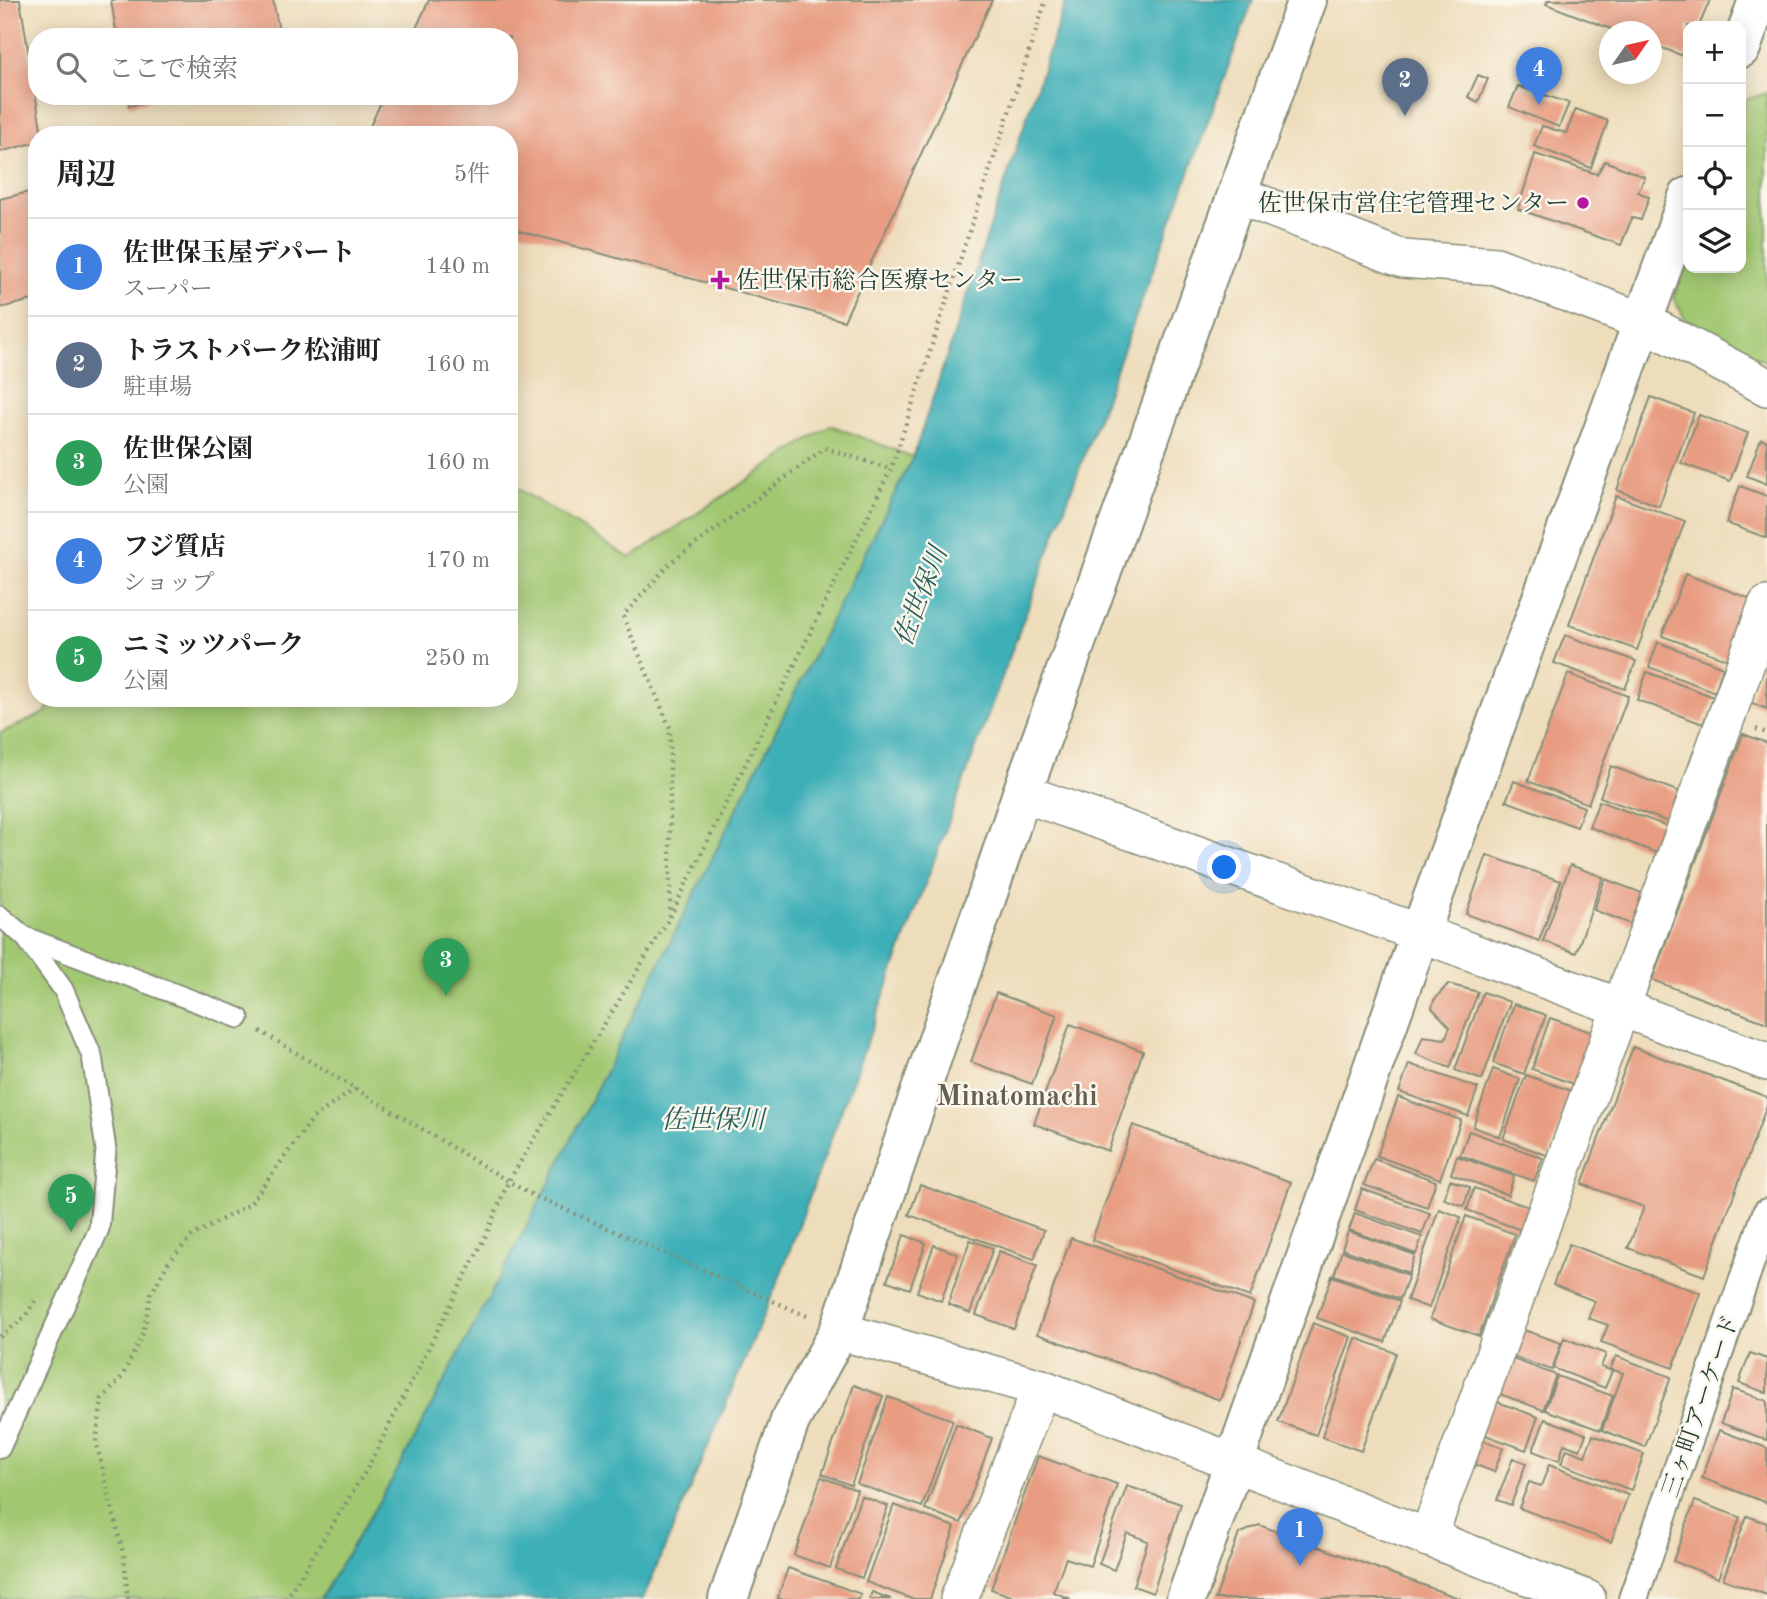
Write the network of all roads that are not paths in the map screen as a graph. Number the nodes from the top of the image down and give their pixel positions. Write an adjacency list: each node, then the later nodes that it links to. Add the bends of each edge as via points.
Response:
1 (1307, 0): 4 (street)
2 (1758, 0): 3 (street)
3 (1746, 34)
4 (1238, 195): 6 (street, via 1403,259 1496,266); 9 (street)
5 (1683, 210): 6 (street)
6 (1644, 322): 7 (street); 11 (street)
7 (1767, 387)
8 (1767, 605): 13 (street)
9 (1022, 793): 11 (street); 17 (street)
10 (0, 916): 12 (lane)
11 (1420, 933): 13 (street); 20 (street)
12 (25, 937): 14 (lane); 19 (lane, via 63,989 92,1056 106,1150 99,1229)
13 (1620, 1008): 15 (street); 21 (street)
14 (239, 1018)
15 (1767, 1062)
16 (1767, 1213): 26 (street, 三ヶ町アーケード)
17 (839, 1331): 18 (street); 22 (street, via 790,1421)
18 (1041, 1388): 20 (street); 23 (street)
19 (0, 1448)
20 (1234, 1462): 21 (street); 24 (street)
21 (1428, 1538): 25 (street)
22 (729, 1599)
23 (959, 1599)
24 (1186, 1599)
25 (1587, 1599)
26 (1633, 1599)

